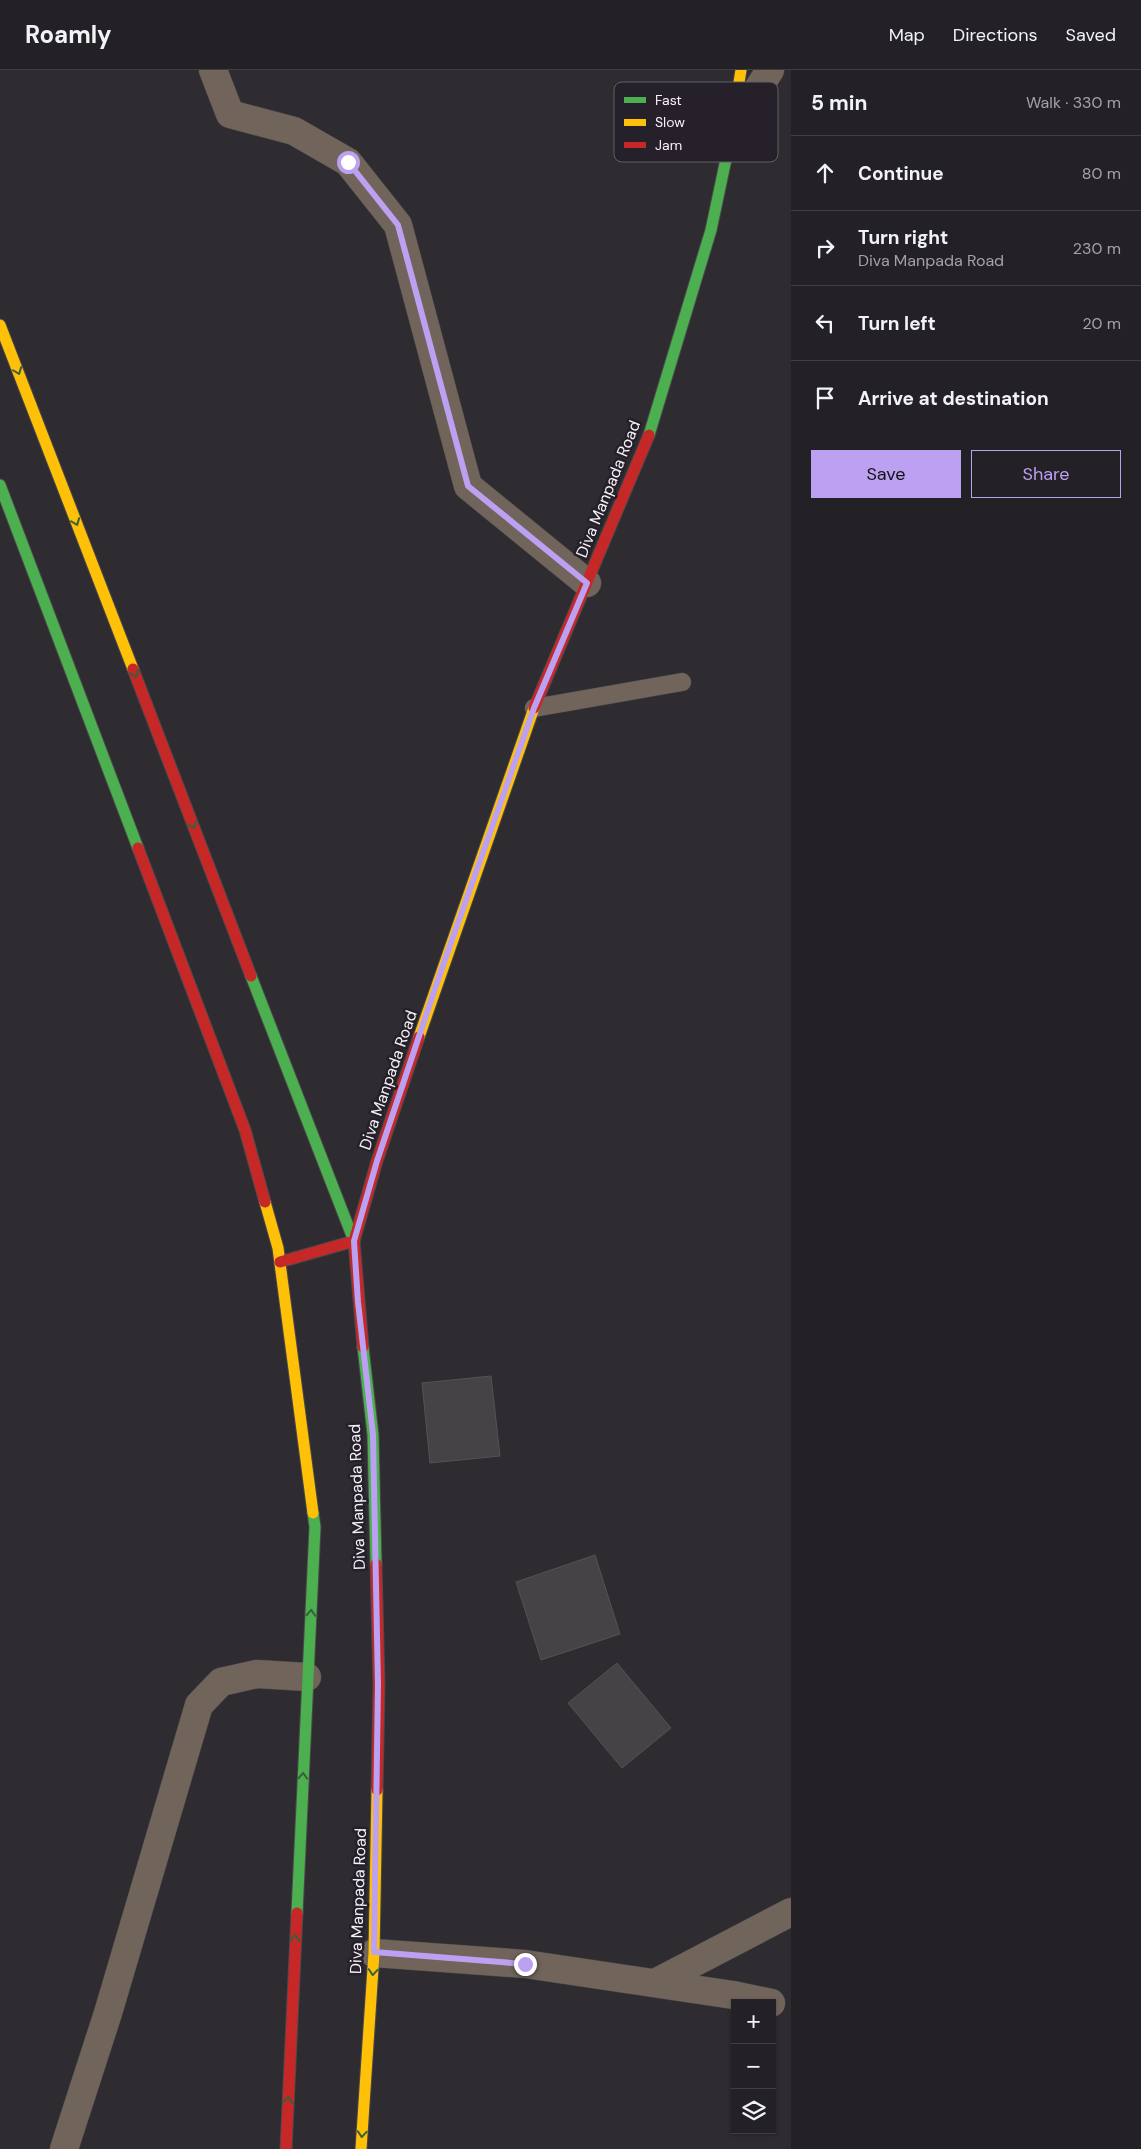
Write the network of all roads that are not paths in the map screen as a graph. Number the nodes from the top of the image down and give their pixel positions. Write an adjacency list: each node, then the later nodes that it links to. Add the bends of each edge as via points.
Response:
1 (213, 70): 7 (street, via 230,114 294,131 348,162 398,225 468,486)
2 (770, 70): 3 (street)
3 (762, 82)
4 (725, 162): 7 (street, Diva Manpada Road, via 711,230 650,432)
5 (0, 325): 10 (street, one-way to 10)
6 (0, 485): 11 (street, via 245,1130)
7 (587, 583): 9 (street, Diva Manpada Road)
8 (682, 682): 9 (lane)
9 (534, 708): 10 (street, Diva Manpada Road, via 440,974 377,1161)
10 (354, 1241): 11 (street); 14 (street, Diva Manpada Road, via 373,1435 378,1685)
11 (280, 1262): 12 (street, one-way to 11, via 315,1527)
12 (308, 1677): 19 (street, via 257,1674 221,1682 199,1705); 20 (street, one-way to 12)
13 (791, 1912): 15 (street)
14 (374, 1952): 15 (street, via 525,1964); 21 (street, Diva Manpada Road, one-way to 21)
15 (655, 1984): 16 (street)
16 (747, 1999)
17 (776, 2004): 18 (street)
18 (791, 2007)
19 (64, 2149)
20 (286, 2149)
21 (361, 2149)

